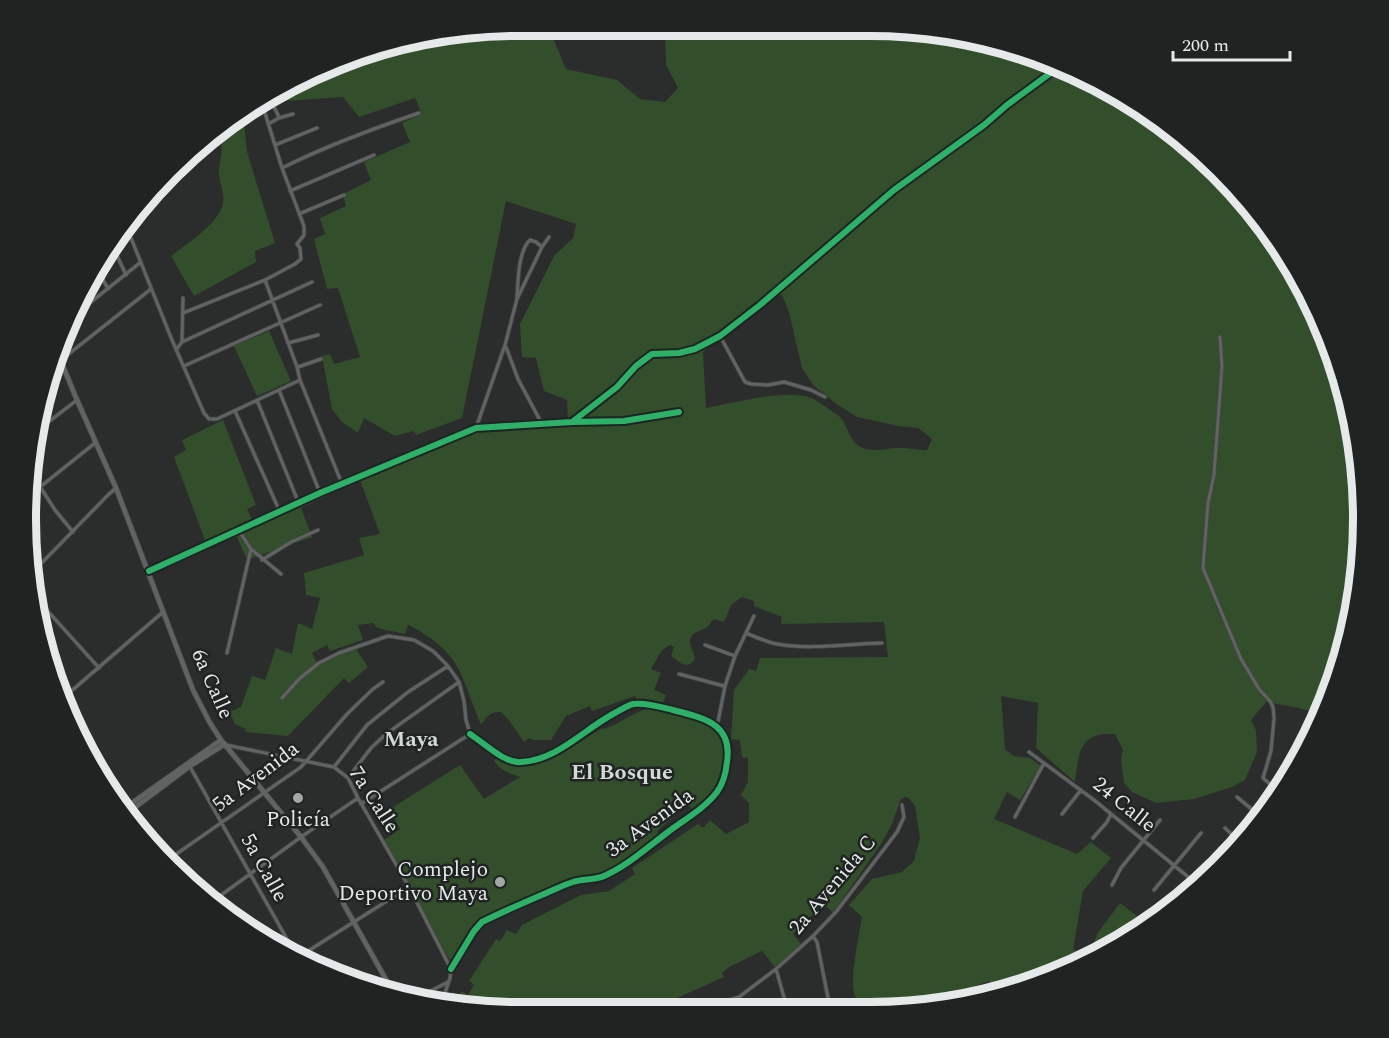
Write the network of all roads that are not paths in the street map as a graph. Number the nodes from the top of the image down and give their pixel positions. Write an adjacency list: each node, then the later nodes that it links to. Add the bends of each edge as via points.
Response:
1 (1052, 72): 35 (street, via 894,190)
2 (272, 104): 6 (street)
3 (264, 109): 7 (street)
4 (419, 113): 11 (street)
5 (293, 114): 6 (street)
6 (279, 118): 7 (street)
7 (269, 124): 9 (street)
8 (317, 128): 9 (street)
9 (275, 145): 11 (street)
10 (374, 155): 12 (street)
11 (282, 168): 12 (street)
12 (290, 191): 14 (street)
13 (344, 195): 14 (street)
14 (299, 214): 22 (street, via 304,225 304,235 297,244 301,259)
15 (129, 234): 19 (street)
16 (549, 237): 17 (street)
17 (542, 248): 27 (street); 27 (street, via 530,240 525,245)
18 (116, 253): 20 (street)
19 (141, 262): 20 (street); 25 (street)
20 (126, 275): 24 (street)
21 (101, 276): 24 (street)
22 (265, 280): 28 (street); 32 (street)
23 (312, 282): 28 (street)
24 (108, 289): 29 (street)
25 (151, 289): 40 (street); 41 (street)
26 (183, 298): 32 (street)
27 (517, 299): 39 (street)
28 (272, 300): 33 (street); 37 (street)
29 (89, 302): 30 (street)
30 (86, 304)
31 (320, 305): 33 (street)
32 (183, 314): 37 (street)
33 (280, 324): 38 (street); 44 (street)
34 (318, 335): 38 (street)
35 (720, 336): 48 (street, via 745,382 784,382); 53 (street, via 695,349 652,354)
36 (1220, 337): 99 (street, via 1222,366 1214,475 1203,568 1241,659 1273,707 1271,751 1263,777)
37 (182, 342): 40 (street)
38 (287, 344): 45 (street)
39 (505, 345): 55 (street); 56 (street)
40 (176, 350): 44 (street)
41 (67, 351)
42 (321, 359): 45 (street)
43 (62, 364): 49 (main road, 6a Calle)
44 (184, 366): 51 (street, via 210,419)
45 (297, 367): 46 (street)
46 (300, 380): 47 (street); 59 (street)
47 (279, 390): 50 (street); 63 (street)
48 (825, 397)
49 (77, 400): 54 (street); 57 (main road, 6a Calle)
50 (257, 400): 51 (street); 64 (street)
51 (236, 411): 65 (street)
52 (679, 412): 53 (street, via 624,421)
53 (572, 422): 55 (street)
54 (45, 424)
55 (542, 424): 56 (street)
56 (476, 428): 59 (street)
57 (97, 442): 60 (street); 61 (main road, 6a Calle)
58 (37, 482): 60 (street)
59 (342, 484): 63 (street)
60 (41, 487): 62 (street); 68 (street)
61 (117, 488): 68 (street); 72 (main road, 6a Calle)
62 (37, 490)
63 (320, 493): 64 (street)
64 (299, 504): 65 (street)
65 (280, 512): 67 (street)
66 (318, 530): 70 (street)
67 (238, 531): 69 (street); 72 (street)
68 (73, 532): 71 (street)
69 (250, 549): 70 (street); 80 (street)
70 (262, 560): 73 (street)
71 (38, 566)
72 (149, 571): 75 (main road, 6a Calle)
73 (281, 574)
74 (44, 607): 83 (street)
75 (164, 611): 83 (street); 92 (main road, 6a Calle, via 194,690)
76 (754, 616): 77 (street)
77 (746, 633): 78 (street, via 778,645); 81 (street)
78 (882, 643)
79 (705, 645): 81 (street)
80 (227, 653)
81 (735, 656): 87 (street)
82 (448, 666): 86 (street); 89 (street, via 424,645 388,636 319,663); 97 (street, via 367,725)
83 (99, 668): 88 (street)
84 (680, 674): 87 (street)
85 (383, 682): 94 (street, 5a Avenida, via 348,713)
86 (459, 682): 91 (street); 98 (street, via 386,734)
87 (725, 686): 90 (street)
88 (69, 693)
89 (282, 698)
90 (716, 725): 91 (street, via 664,707 633,705 604,719 555,753 520,762 497,753); 132 (street, 3a Avenida, via 726,741 728,761 722,783 711,799 603,876 574,882 482,922)
91 (471, 734): 104 (street)
92 (223, 742): 94 (street, 7a Calle); 96 (main road); 101 (main road, 6a Calle)
93 (1029, 752): 95 (street, 24 Calle)
94 (306, 761): 97 (street, 7a Calle); 101 (street, 5a Avenida)
95 (1044, 763): 100 (street, 24 Calle); 111 (street)
96 (189, 764): 105 (main road); 107 (main road); 113 (street, 5a Calle)
97 (334, 767): 98 (street, 7a Calle)
98 (348, 778): 103 (street, 7a Calle)
99 (1273, 786)
100 (1081, 790): 109 (street); 110 (street, 24 Calle)
101 (264, 792): 113 (street, 5a Avenida); 117 (main road, 6a Calle)
102 (1237, 797): 108 (street)
103 (357, 798): 104 (street, 7a Calle); 117 (street)
104 (361, 804): 125 (street, 7a Calle)
105 (130, 805)
106 (902, 805): 129 (street, 2a Avenida C, via 904,817 897,832)
107 (133, 809)
108 (1254, 811)
109 (1062, 814)
110 (1112, 814): 118 (street); 119 (street, 24 Calle)
111 (1015, 817)
112 (1160, 820): 119 (street)
113 (221, 822): 120 (street, 5a Avenida); 122 (street, 5a Calle)
114 (1225, 828): 116 (street)
115 (1201, 833): 121 (street)
116 (1234, 836)
117 (301, 837): 122 (street); 128 (main road, 6a Calle)
118 (1093, 838)
119 (1143, 840): 121 (street, 24 Calle); 124 (street)
120 (173, 856)
121 (1175, 866): 123 (street, 24 Calle); 126 (street)
122 (250, 875): 127 (street); 130 (street, 5a Calle)
123 (1191, 879)
124 (1112, 885)
125 (410, 887): 128 (street); 132 (street, 7a Calle)
126 (1154, 890)
127 (219, 897)
128 (354, 922): 131 (street); 135 (main road, 6a Calle)
129 (813, 936): 133 (street, 2a Avenida C); 142 (street)
130 (289, 943)
131 (306, 952)
132 (451, 969): 134 (street)
133 (777, 969): 138 (street, 2a Avenida C); 141 (street)
134 (448, 982): 136 (street); 137 (street)
135 (389, 984)
136 (426, 993)
137 (444, 996)
138 (739, 997): 139 (street, 2a Avenida C); 140 (street)
139 (724, 1002)
140 (740, 1002)
141 (785, 1002)
142 (830, 1002)

